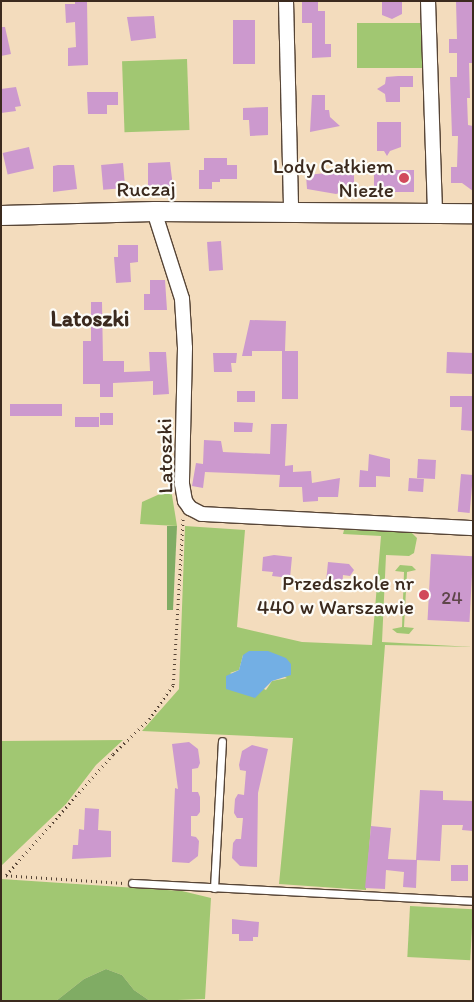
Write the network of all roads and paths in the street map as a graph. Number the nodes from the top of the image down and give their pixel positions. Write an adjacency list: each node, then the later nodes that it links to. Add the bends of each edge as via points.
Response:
1 (286, 1): 5 (street)
2 (428, 1): 4 (street)
3 (154, 211): 5 (street, Ruczaj); 7 (street, Ruczaj); 8 (street, Latoszki, via 182,298 185,348 182,484)
4 (435, 211): 5 (street, Ruczaj); 6 (street, Ruczaj)
5 (292, 212)
6 (473, 212)
7 (1, 214)
8 (187, 505): 9 (street, Latoszki, via 202,514); 12 (path, via 181,530 174,685 149,719 113,754)
9 (473, 528)
10 (222, 742): 14 (lane)
11 (1, 875): 12 (path)
12 (6, 875): 13 (path)
13 (132, 883): 14 (lane)
14 (214, 888): 15 (lane)
15 (473, 901)

